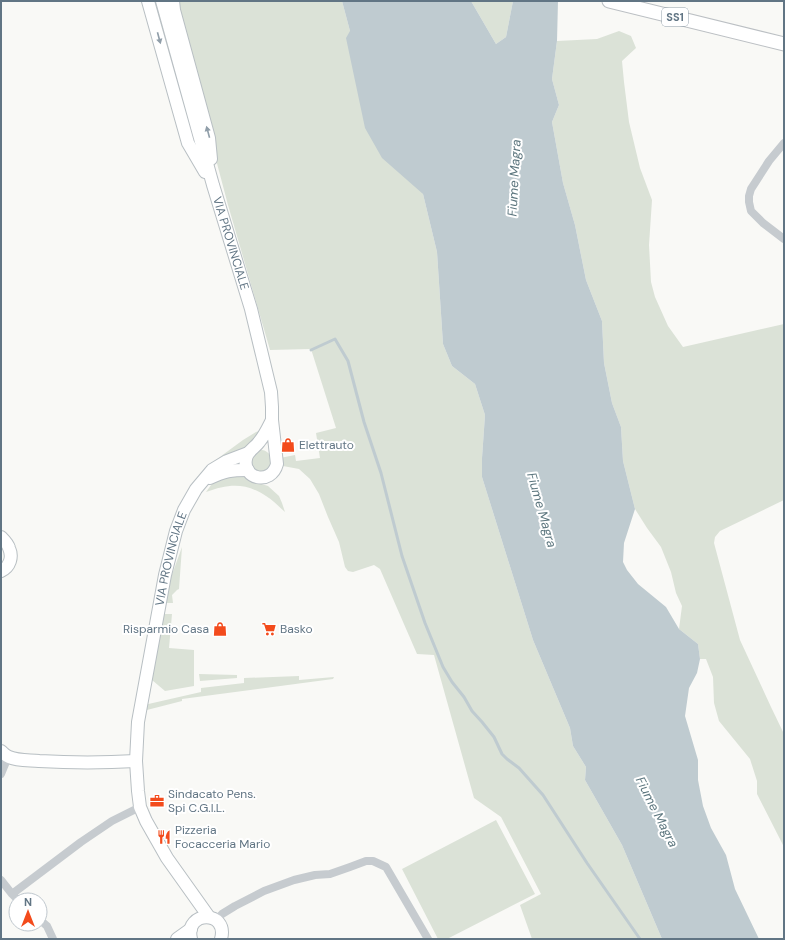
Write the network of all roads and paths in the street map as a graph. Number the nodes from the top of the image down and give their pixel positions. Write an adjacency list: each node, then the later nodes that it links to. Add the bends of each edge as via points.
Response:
1 (148, 1): 7 (main road, one-way to 7, via 188,143)
2 (162, 1): 7 (main road, VIA PROVINCIALE)
3 (174, 1): 7 (main road, one-way to 3, via 209,138 174,10)
4 (609, 1): 5 (main road, SS1)
5 (784, 44)
6 (782, 146): 8 (street, via 751,189 749,202 751,211 762,223)
7 (213, 185): 9 (main road, VIA PROVINCIALE, via 253,316 271,392)
8 (784, 239)
9 (272, 420): 10 (main road, VIA PROVINCIALE, via 265,434); 11 (main road, VIA PROVINCIALE)
10 (251, 450): 11 (main road, via 264,446); 12 (main road, via 246,460); 13 (main road, via 221,464)
11 (276, 456): 12 (main road, VIA PROVINCIALE, via 276,469 269,476 260,478)
12 (248, 470): 13 (main road, VIA PROVINCIALE, via 224,472)
13 (203, 481): 17 (main road, VIA PROVINCIALE, via 184,510 165,576 138,722)
14 (1, 537): 15 (main road, via 9,548 11,559 10,564)
15 (1, 571)
16 (5, 754): 17 (main road, via 17,759 61,762); 18 (street)
17 (136, 761): 19 (main road, VIA PROVINCIALE)
18 (1, 774)
19 (140, 807): 22 (street, via 112,821 81,842); 23 (main road, VIA PROVINCIALE, via 166,858)
20 (1, 880): 21 (street)
21 (10, 892)
22 (15, 892)
23 (193, 894): 24 (main road); 26 (main road, VIA PROVINCIALE)
24 (213, 919): 26 (main road, via 203,917); 27 (main road, via 221,927); 30 (street, via 264,891 294,880 330,874 366,861 373,861 386,867)
25 (48, 928): 28 (street)
26 (193, 929): 29 (main road)
27 (223, 938)
28 (53, 939)
29 (177, 939)
30 (428, 939)

